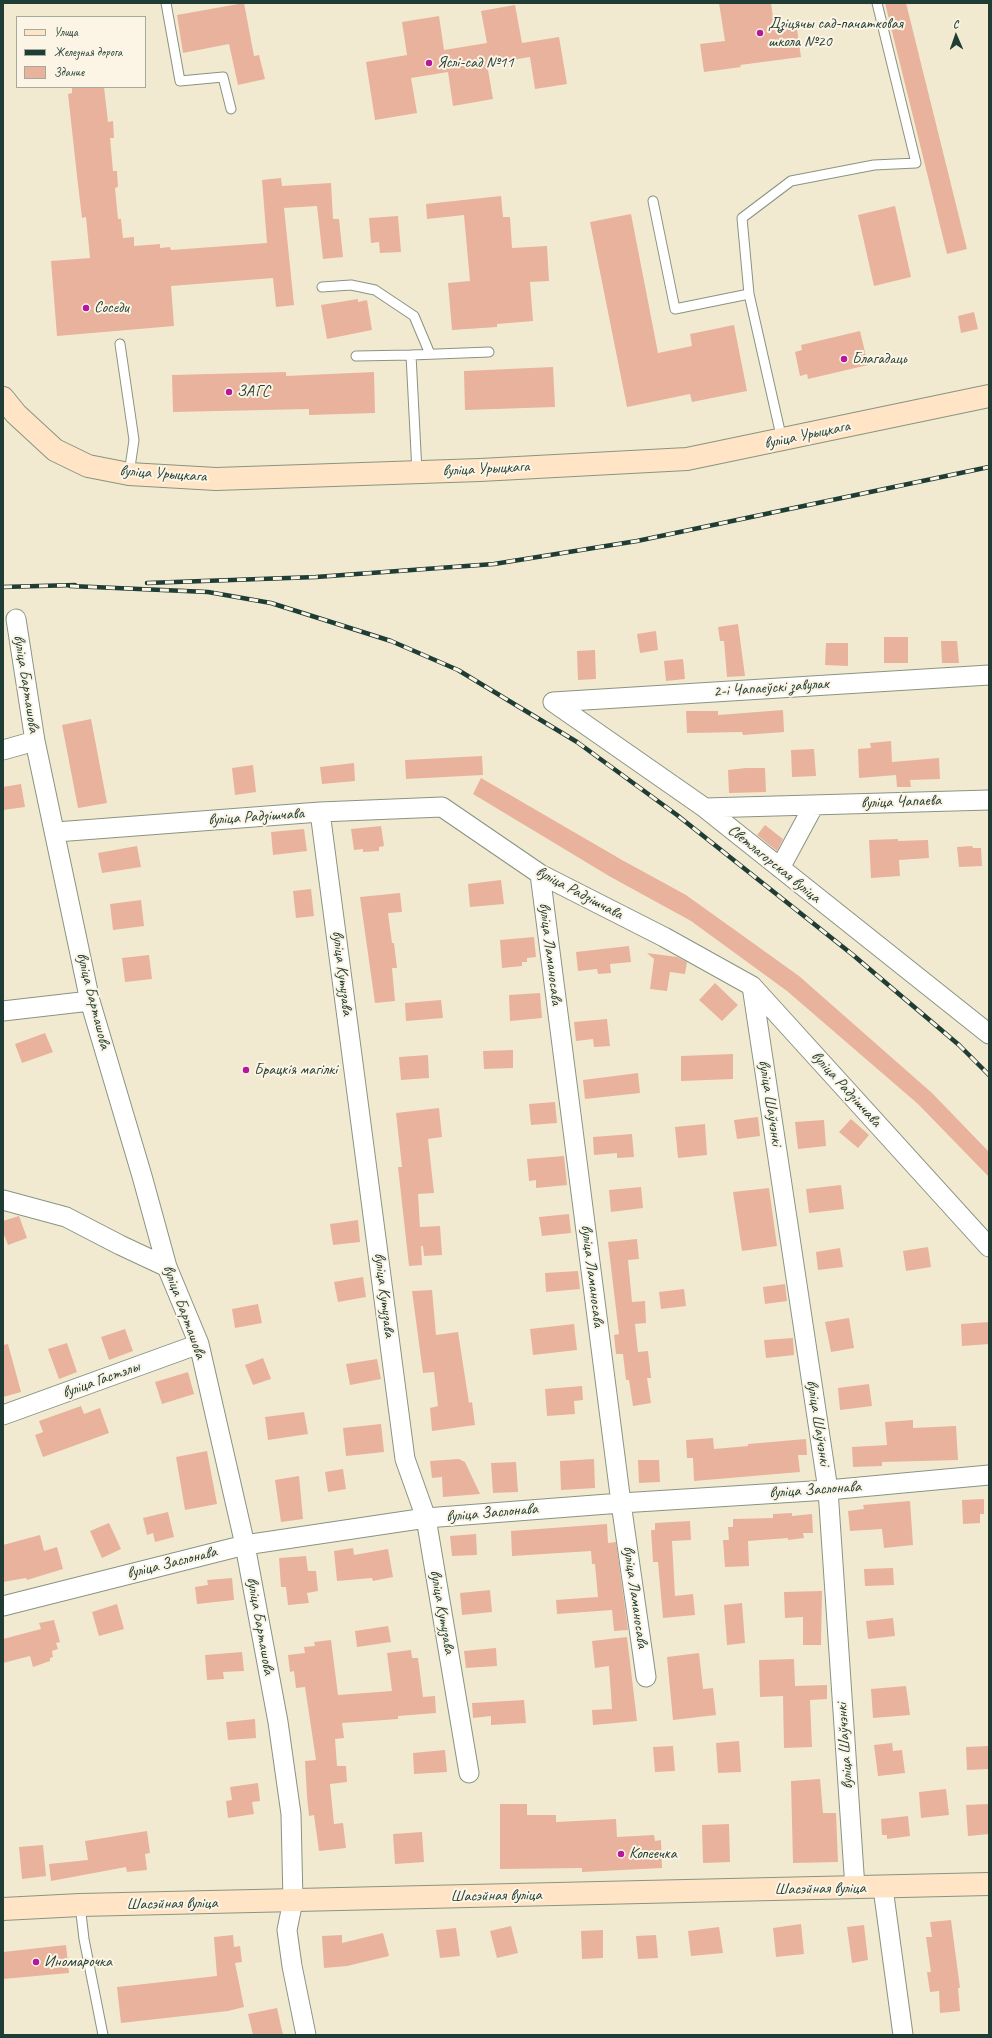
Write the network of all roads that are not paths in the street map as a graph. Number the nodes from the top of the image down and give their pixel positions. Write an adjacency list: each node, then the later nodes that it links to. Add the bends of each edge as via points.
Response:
1 (166, 3): 3 (lane, via 180,81 223,77)
2 (877, 3): 6 (lane, via 916,163 874,166 791,181 742,218)
3 (231, 109)
4 (653, 201): 6 (lane, via 675,309)
5 (322, 287): 9 (lane, via 351,285 375,290 414,316)
6 (749, 294): 14 (lane)
7 (120, 344): 16 (lane, via 134,440)
8 (489, 352): 9 (lane)
9 (430, 354): 10 (lane)
10 (411, 355): 11 (lane); 15 (lane)
11 (356, 356)
12 (989, 396): 14 (main road, вуліца Урыцкага)
13 (3, 398): 16 (main road, вуліца Урыцкага, via 16,414 56,450 88,466)
14 (782, 440): 15 (main road, вуліца Урыцкага, via 687,459)
15 (418, 472): 16 (main road, вуліца Урыцкага, via 216,479)
16 (129, 474)
17 (16, 619): 20 (street, вуліца Барташова)
18 (989, 675): 19 (street, 2-і Чапаеўскі завулак)
19 (553, 702): 24 (street, Светлагорская вуліца)
20 (35, 741): 21 (street); 26 (street, вуліца Барташова)
21 (3, 750)
22 (989, 800): 23 (street, вуліца Чапаева)
23 (814, 805): 24 (street, вуліца Чапаева); 27 (street)
24 (705, 808): 27 (street, Светлагорская вуліца)
25 (320, 812): 26 (street, вуліца Радзішчава); 28 (street, вуліца Радзішчава, via 442,807); 41 (street, вуліца Кутузава, via 406,1459)
26 (56, 832): 30 (street, вуліца Барташова)
27 (780, 868): 32 (street, Светлагорская вуліца)
28 (540, 874): 29 (street, вуліца Радзішчава, via 664,937); 40 (street, вуліца Ламаносава)
29 (752, 986): 34 (street, вуліца Радзішчава); 39 (street, вуліца Шаўчэнкі)
30 (90, 1001): 31 (street); 35 (street, вуліца Барташова)
31 (3, 1011)
32 (989, 1034)
33 (3, 1200): 35 (street, via 66,1217)
34 (989, 1247)
35 (167, 1267): 36 (street, вуліца Барташова)
36 (199, 1344): 37 (street, вуліца Гастэлы); 42 (street, вуліца Барташова)
37 (3, 1415)
38 (989, 1475): 39 (street, вуліца Заслонава)
39 (828, 1490): 40 (street, вуліца Заслонава); 47 (street, вуліца Шаўчэнкі)
40 (621, 1503): 41 (street, вуліца Заслонава); 44 (street, вуліца Ламаносава)
41 (426, 1518): 42 (street, вуліца Заслонава); 45 (street, вуліца Кутузава)
42 (245, 1545): 43 (street, вуліца Заслонава); 49 (street, вуліца Барташова, via 278,1722 291,1814)
43 (3, 1606)
44 (646, 1677)
45 (468, 1773)
46 (989, 1884): 48 (main road, Шасэйная вуліца)
47 (855, 1888): 48 (main road, Шасэйная вуліца); 49 (main road, Шасэйная вуліца)
48 (883, 1888): 54 (street)
49 (293, 1901): 50 (main road, Шасэйная вуліца); 53 (street, вуліца Барташова, via 286,1930)
50 (80, 1905): 51 (main road, Шасэйная вуліца); 52 (lane)
51 (3, 1909)
52 (103, 2035)
53 (306, 2035)
54 (903, 2035)

